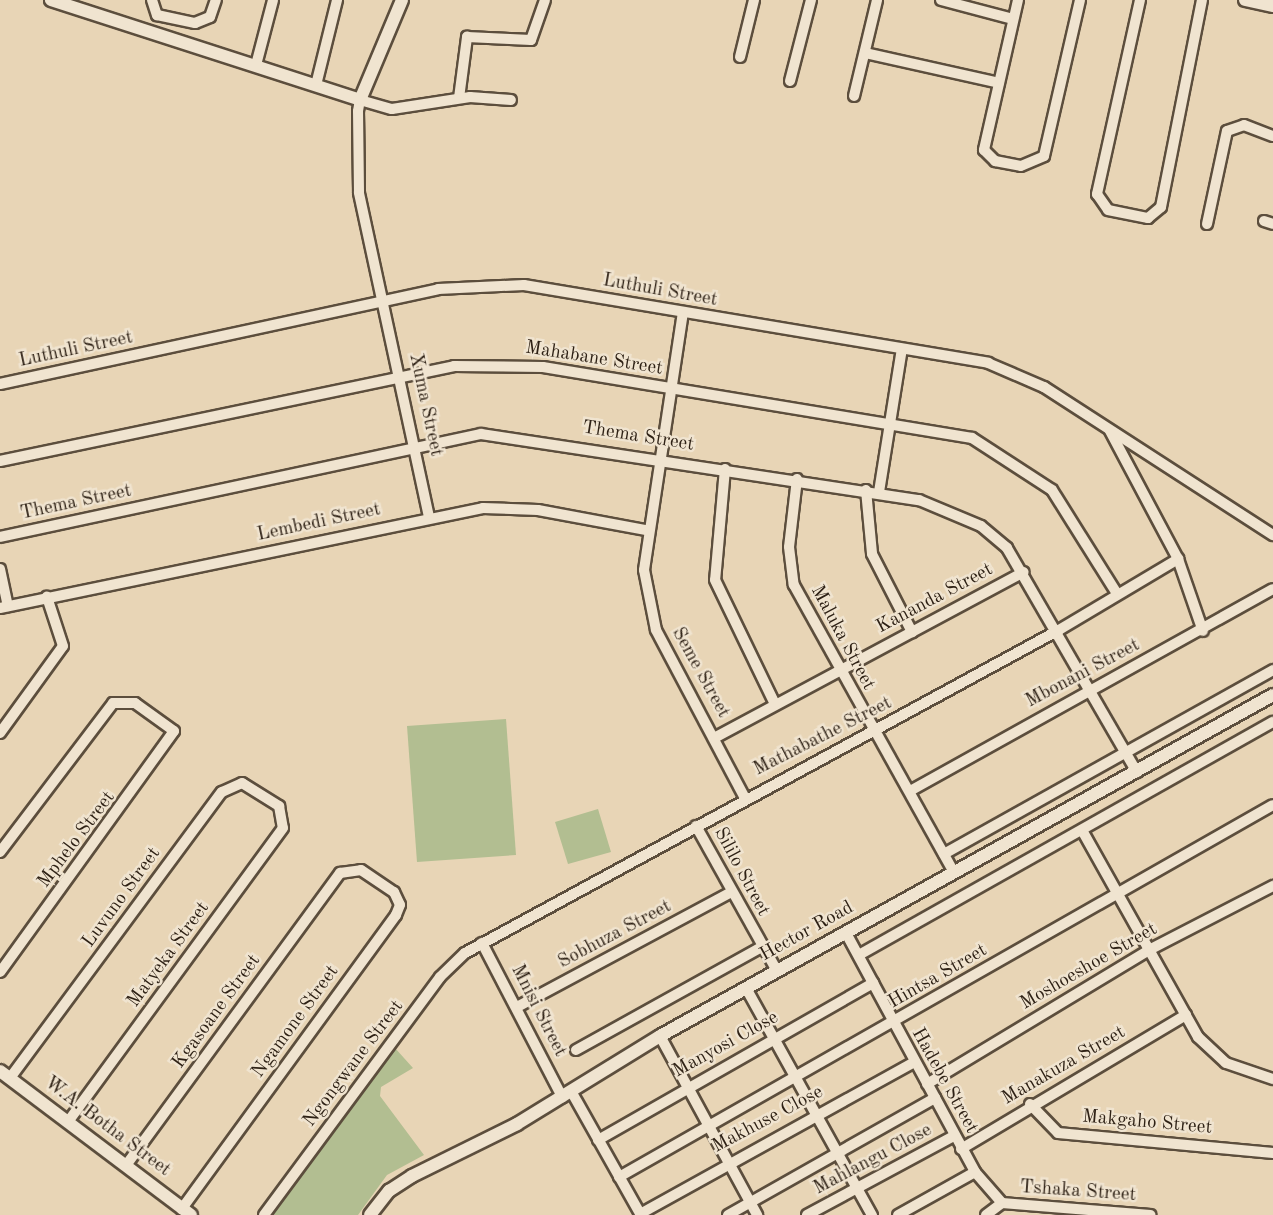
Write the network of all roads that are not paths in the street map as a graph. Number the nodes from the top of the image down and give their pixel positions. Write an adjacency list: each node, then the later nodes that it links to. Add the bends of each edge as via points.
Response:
1 (51, 0): 21 (street)
2 (152, 0): 3 (street, via 153,12 204,23)
3 (216, 0)
4 (273, 0): 21 (street)
5 (337, 0): 24 (street)
6 (402, 0): 27 (street)
7 (545, 0): 26 (street, via 531,40 467,37)
8 (754, 0): 20 (street)
9 (811, 0): 22 (street)
10 (877, 0): 19 (street)
11 (1018, 0): 18 (street)
12 (1080, 0): 23 (street, via 1046,152 1036,163 1015,166 986,154)
13 (1140, 0): 14 (street, via 1097,194 1108,210 1148,218 1161,207)
14 (1202, 0)
15 (1245, 0): 17 (street)
16 (941, 1): 18 (street)
17 (1273, 6)
18 (1013, 19): 23 (street)
19 (865, 52): 23 (street); 25 (street)
20 (740, 57)
21 (256, 65): 24 (street)
22 (790, 81)
23 (999, 83)
24 (316, 85): 27 (street)
25 (854, 96)
26 (459, 98): 27 (street, via 392,109); 28 (street)
27 (360, 100): 31 (street, via 359,192)
28 (511, 100)
29 (1273, 136): 30 (street, via 1244,125 1227,131)
30 (1207, 224)
31 (384, 301): 32 (street, Luthuli Street, via 491,283); 34 (street, Xuma Street); 35 (street, Luthuli Street)
32 (683, 312): 33 (street, Luthuli Street); 36 (street, Seme Street)
33 (902, 349): 37 (street); 38 (street, Luthuli Street, via 964,357 1017,374)
34 (401, 378): 36 (street, Mahabane Street, via 508,363); 39 (street, Xuma Street); 41 (street, Mahabane Street)
35 (0, 384)
36 (669, 388): 37 (street, Mahabane Street); 40 (street, Seme Street)
37 (889, 422): 45 (street); 54 (street, Mahabane Street, via 972,438 1036,475 1066,506)
38 (1110, 431): 48 (street, Luthuli Street); 50 (street)
39 (416, 448): 40 (street, Thema Street, via 495,434); 46 (street, Xuma Street); 49 (street, Thema Street)
40 (658, 457): 42 (street, Thema Street); 47 (street, Seme Street)
41 (0, 461)
42 (725, 469): 43 (street, Thema Street); 64 (street, via 715,580)
43 (797, 479): 44 (street, Thema Street); 60 (street, Maluka Street, via 790,573)
44 (866, 490): 45 (street, Thema Street); 59 (street, via 872,554)
45 (880, 492): 52 (street, Thema Street, via 937,504 981,526)
46 (429, 517): 47 (street, Lembedi Street, via 522,508); 55 (street, Lembedi Street)
47 (646, 530): 68 (street, Seme Street, via 644,570 656,630)
48 (1273, 536)
49 (0, 537)
50 (1178, 559): 54 (street, Mathabathe Street); 58 (street)
51 (0, 569): 56 (street)
52 (1024, 572): 57 (street, Thema Street); 59 (street, Kananda Street)
53 (1273, 589): 58 (street, Mbonani Street)
54 (1116, 592): 57 (street, Mathabathe Street)
55 (47, 597): 56 (street, Lembedi Street); 67 (street, via 63,646)
56 (3, 608)
57 (1059, 630): 62 (street, Thema Street); 66 (street, Mathabathe Street)
58 (1203, 631): 62 (street, Mbonani Street)
59 (912, 632): 60 (street, Kananda Street)
60 (838, 669): 64 (street, Kananda Street); 66 (street, Maluka Street)
61 (1273, 670): 69 (street)
62 (1092, 687): 69 (street, Thema Street); 71 (street, Mbonani Street)
63 (1273, 695): 70 (street, Hector Road)
64 (775, 704): 68 (street, Kananda Street)
65 (1273, 722): 76 (street)
66 (874, 732): 71 (street, Maluka Street); 72 (street, Mathabathe Street)
67 (0, 733)
68 (716, 737): 72 (street, Seme Street)
69 (1128, 751): 70 (street, Thema Street); 78 (street)
70 (1138, 772): 80 (street, Hector Road)
71 (910, 791): 78 (street, Maluka Street)
72 (744, 796): 75 (street, Mathabathe Street)
73 (1273, 805): 82 (street, Hintsa Street)
74 (279, 806): 100 (street, Luvuno Street, via 242,783 222,792); 109 (street, Matyeka Street, via 283,828)
75 (696, 825): 83 (street, Sililo Street); 85 (street, Mathabathe Street)
76 (1083, 832): 82 (street); 88 (street)
77 (0, 852): 90 (street, Mphelo Street, via 107,707 127,699 170,727 173,739)
78 (944, 854): 80 (street, Maluka Street)
79 (353, 869): 117 (street, Kgasoane Street, via 335,880); 123 (street, Ngamone Street, via 394,892 399,910)
80 (954, 872): 84 (street, Hector Road)
81 (1273, 886): 87 (street, Moshoeshoe Street)
82 (1116, 890): 87 (street); 95 (street, Hintsa Street)
83 (730, 893): 86 (street, Sililo Street); 93 (street, Sobhuza Street)
84 (846, 933): 88 (street, Hadebe Street); 89 (street, Hector Road)
85 (482, 943): 93 (street, Mnisi Street); 125 (street, Ngongwane Street, via 440,977)
86 (762, 947): 89 (street, Sililo Street); 98 (street, Hector Road)
87 (1149, 950): 94 (street); 103 (street, Moshoeshoe Street)
88 (859, 956): 91 (street, Hadebe Street)
89 (777, 971): 92 (street, Hector Road)
90 (0, 972)
91 (873, 983): 95 (street, Hadebe Street); 97 (street, Manyosi Close)
92 (746, 988): 96 (street, Hector Road); 97 (street)
93 (517, 1007): 105 (street, Mnisi Street)
94 (1186, 1015): 102 (street, via 1217,1057); 107 (street, Manakuza Street)
95 (892, 1023): 99 (street, Hadebe Street); 101 (street, Hintsa Street)
96 (660, 1036): 104 (street); 105 (street, Hector Road)
97 (773, 1040): 101 (street); 104 (street, Manyosi Close)
98 (576, 1050)
99 (914, 1062): 103 (street, Hadebe Street); 108 (street, Makhuse Close)
100 (5, 1075): 109 (street, W.A. Botha Street)
101 (792, 1077): 108 (street); 110 (street, Hintsa Street)
102 (1273, 1079)
103 (927, 1084): 106 (street, Hadebe Street)
104 (686, 1088): 110 (street); 112 (street, Manyosi Close)
105 (566, 1094): 112 (street, Mnisi Street); 126 (street, Hector Road, via 402,1182)
106 (935, 1098): 111 (street, Hadebe Street); 114 (street)
107 (1030, 1104): 113 (street, Manakuza Street); 115 (street, Makgaho Street, via 1058,1133)
108 (814, 1115): 114 (street); 116 (street, Makhuse Close)
109 (68, 1122): 117 (street, W.A. Botha Street)
110 (706, 1124): 116 (street); 119 (street, Hintsa Street)
111 (954, 1136): 113 (street, Hadebe Street); 120 (street, Mahlangu Close)
112 (598, 1140): 119 (street, Mnisi Street)
113 (961, 1149): 118 (street, Hadebe Street)
114 (833, 1152): 120 (street); 121 (street)
115 (1273, 1153)
116 (727, 1161): 121 (street); 124 (street, Makhuse Close)
117 (127, 1164): 123 (street, W.A. Botha Street)
118 (975, 1172): 122 (street, Hadebe Street); 131 (street)
119 (620, 1177): 124 (street, Mnisi Street)
120 (857, 1188): 129 (street, Mahlangu Close); 130 (street)
121 (747, 1199): 127 (street); 128 (street)
122 (1002, 1203): 132 (street); 133 (street, Tshaka Street)
123 (186, 1212)
124 (640, 1214)
125 (264, 1215)
126 (370, 1215)
127 (727, 1215)
128 (757, 1215)
129 (807, 1215)
130 (872, 1215)
131 (898, 1215)
132 (986, 1215)
133 (1151, 1215)

